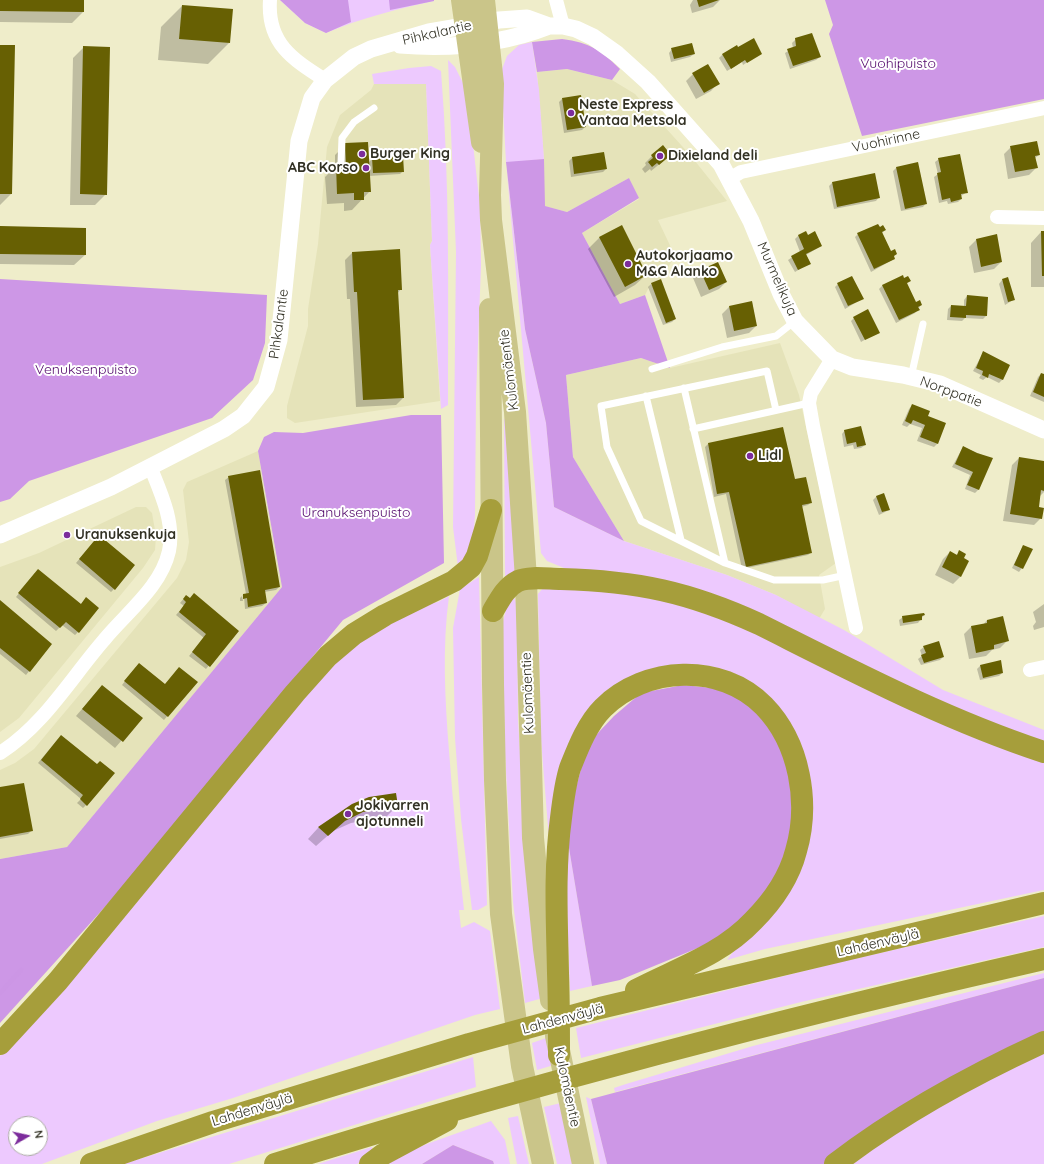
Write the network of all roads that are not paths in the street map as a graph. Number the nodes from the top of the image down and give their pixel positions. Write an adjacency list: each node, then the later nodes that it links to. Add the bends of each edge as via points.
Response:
1 (270, 0): 7 (street, via 270,20 276,39 284,50)
2 (462, 0): 6 (main road, Kulomäentie)
3 (484, 0): 6 (main road, Kulomäentie)
4 (556, 0): 5 (street)
5 (556, 26): 6 (street, Murmelikuja, via 526,18); 11 (street, Murmelikuja, via 576,28 617,54 648,82 704,144 721,164)
6 (477, 33): 7 (street, Pihkalantie, via 433,47 389,44 371,49 354,57); 14 (main road, Kulomäentie)
7 (325, 80): 26 (street, Pihkalantie, via 312,98 299,141 279,340 266,387 243,416 224,429)
8 (374, 108): 10 (lane, via 354,122 342,138)
9 (1044, 108): 11 (street, Vuohirinne, via 741,172)
10 (340, 163)
11 (729, 179): 15 (street, Murmelikuja)
12 (997, 217): 13 (street)
13 (1044, 218)
14 (491, 220): 27 (main road, Kulomäentie); 32 (main road, Kulomäentie, via 515,412)
15 (795, 321): 17 (street, Murmelikuja); 18 (lane, via 776,336 722,347)
16 (923, 324): 19 (lane)
17 (832, 359): 19 (street, Norppatie, via 852,367); 22 (street, via 811,393)
18 (652, 369)
19 (911, 377): 25 (street, Norppatie, via 940,384)
20 (684, 388): 21 (lane); 23 (lane, via 767,371); 24 (lane)
21 (646, 396): 29 (lane); 29 (lane, via 601,406 607,447 641,521)
22 (809, 403): 23 (lane); 31 (street)
23 (776, 410): 24 (lane)
24 (693, 429): 30 (lane)
25 (1044, 430)
26 (150, 466): 28 (street, Pihkalantie, via 75,503); 36 (street, via 163,499 170,534 170,549 164,568 148,592 104,639 36,723 17,742)
27 (490, 510): 33 (main road, Kulomäentie); 41 (highway, via 477,556 471,567 454,581 385,615 354,634 328,656 58,981)
28 (0, 535)
29 (681, 540): 30 (lane)
30 (726, 563): 31 (lane, via 774,580 824,580)
31 (846, 575): 34 (street)
32 (526, 578): 33 (highway, via 504,592); 35 (highway, via 622,582 690,596 759,624 952,719); 42 (main road, Kulomäentie, via 533,838 544,949)
33 (493, 611): 47 (main road, Kulomäentie, via 495,780 501,914 522,1066)
34 (856, 628)
35 (1044, 752)
36 (0, 753)
37 (1044, 903): 39 (highway, Lahdenväylä)
38 (1044, 959): 43 (highway, via 916,988 611,1065)
39 (600, 1008): 42 (highway, via 704,957 733,938 753,922 774,897 796,853 802,799 799,775 786,736 776,719 763,705 730,683 694,674 663,677 645,682 630,688 602,709 588,727 569,771 558,840 556,892); 44 (highway, Lahdenväylä, via 469,1044 213,1122)
40 (1044, 1042): 49 (highway, via 910,1111)
41 (0, 1044)
42 (559, 1055): 48 (main road, Kulomäentie)
43 (478, 1102): 45 (highway); 46 (highway)
44 (91, 1164)
45 (275, 1164)
46 (370, 1164)
47 (543, 1164)
48 (583, 1164)
49 (835, 1164)

